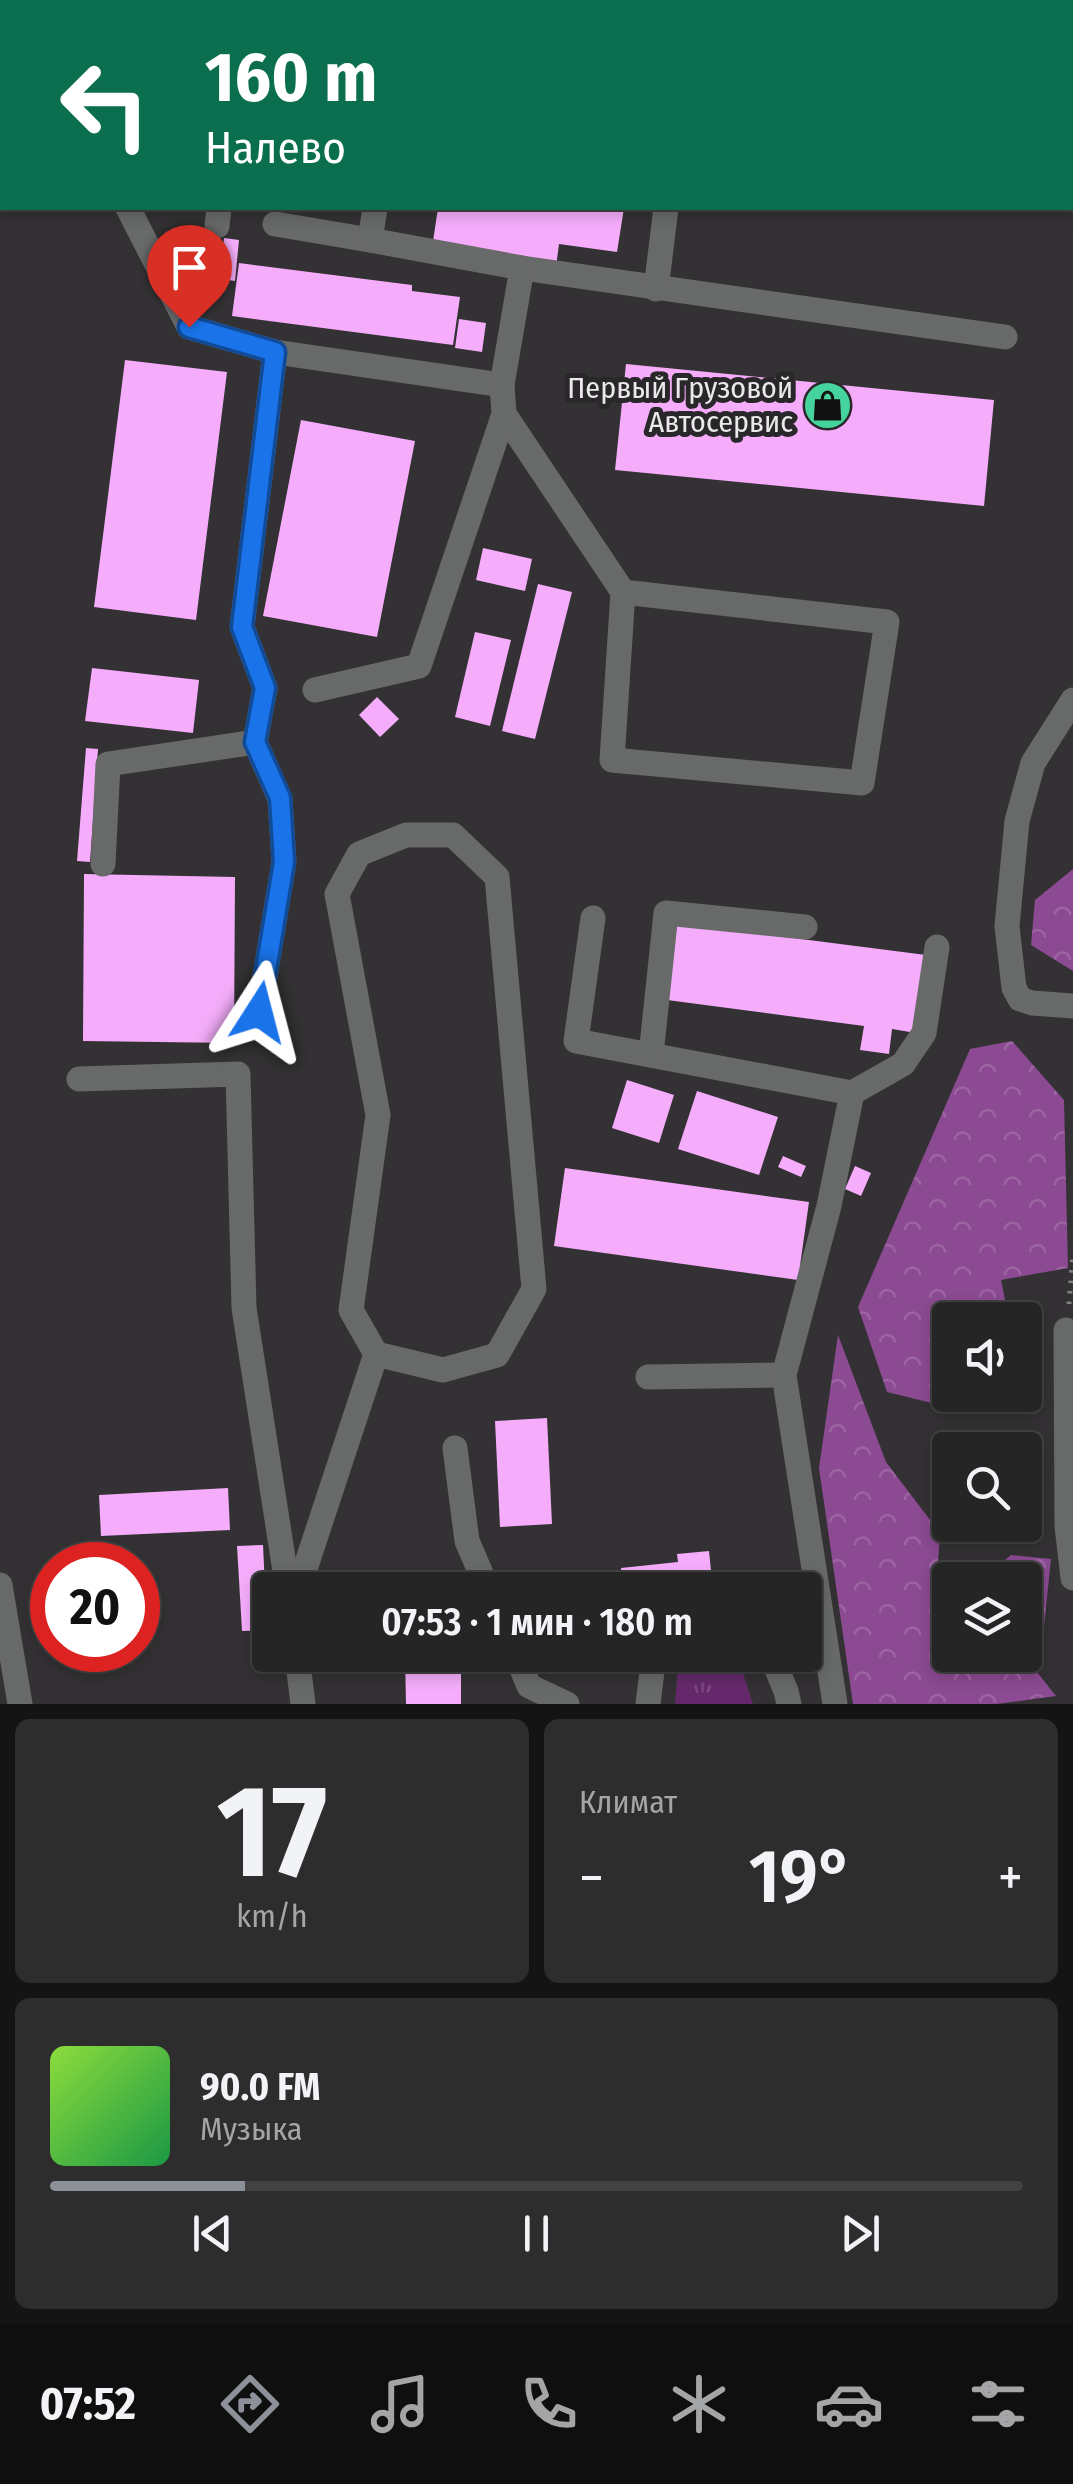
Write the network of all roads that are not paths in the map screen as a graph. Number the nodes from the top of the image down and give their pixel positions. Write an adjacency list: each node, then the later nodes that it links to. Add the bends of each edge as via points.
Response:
1 (129, 210): 9 (street, via 189,327)
2 (374, 210): 5 (street)
3 (666, 210): 7 (street)
4 (275, 224): 5 (street)
5 (370, 240): 6 (street)
6 (522, 268): 7 (street); 10 (street)
7 (656, 289): 8 (street)
8 (1005, 337)
9 (275, 352): 10 (street); 15 (street, via 242,627 265,688)
10 (502, 385): 11 (street)
11 (504, 414): 12 (street); 13 (street, via 419,666)
12 (623, 592): 12 (street, via 886,622 862,783 612,760)
13 (314, 690)
14 (1073, 700): 20 (street, via 1033,763 1017,821 1008,926 1020,999)
15 (255, 742): 16 (street, via 108,764); 21 (street, via 280,798 284,862)
16 (102, 864)
17 (593, 918): 22 (street, via 576,1041)
18 (806, 927): 22 (street, via 666,913)
19 (937, 947): 24 (street, via 924,1033 904,1064)
20 (1073, 1006)
21 (259, 1012)
22 (651, 1055): 24 (street)
23 (79, 1078): 30 (street, via 238,1074 244,1308)
24 (852, 1093): 27 (street)
25 (1066, 1330): 33 (street)
26 (376, 1354): 26 (street, via 443,1370 497,1355 534,1289 497,877 453,835 406,834 360,854 337,894 378,1114 351,1310); 31 (street)
27 (784, 1375): 28 (street); 44 (street)
28 (648, 1377)
29 (456, 1448): 32 (street, via 467,1541)
30 (285, 1572)
31 (304, 1572)
32 (480, 1572)
33 (1073, 1578)
34 (0, 1585): 39 (street)
35 (299, 1672): 40 (street)
36 (523, 1672): 41 (street, via 529,1686)
37 (652, 1672): 42 (street)
38 (778, 1672): 43 (street)
39 (20, 1704)
40 (303, 1704)
41 (566, 1704)
42 (648, 1704)
43 (789, 1704)
44 (835, 1704)

